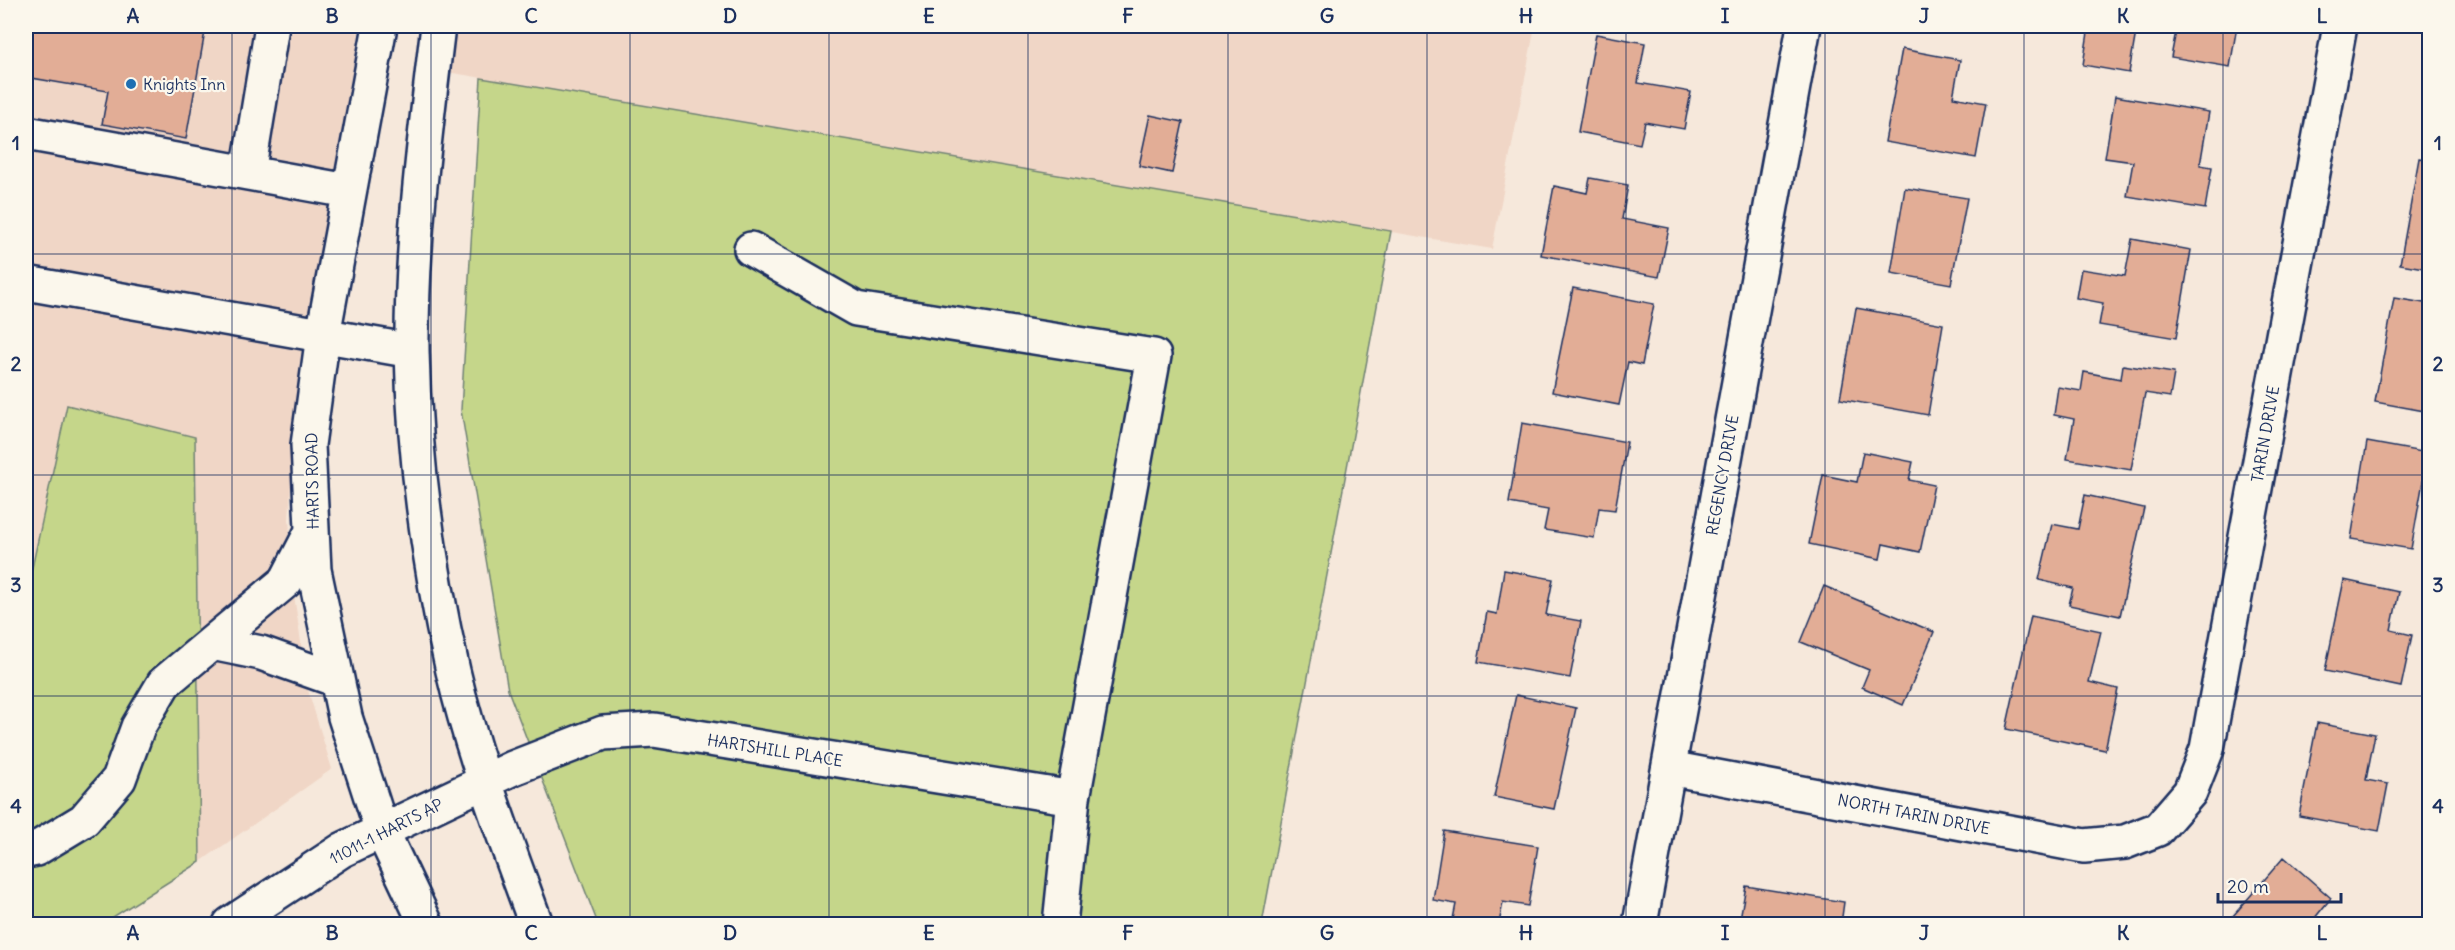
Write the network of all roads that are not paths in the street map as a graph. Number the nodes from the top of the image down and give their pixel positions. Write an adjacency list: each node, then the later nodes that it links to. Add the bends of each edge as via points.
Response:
1 (272, 26): 7 (street)
2 (380, 26): 8 (street, HARTS ROAD)
3 (438, 26): 12 (street, via 417,204)
4 (1804, 26): 16 (street, REGENCY DRIVE)
5 (2340, 26): 19 (street, TARIN DRIVE, via 2207,749 2190,792)
6 (26, 133): 7 (street)
7 (248, 173): 8 (street)
8 (348, 191): 11 (street, HARTS ROAD)
9 (752, 249): 18 (street, via 856,309 1154,356)
10 (26, 283): 11 (street)
11 (323, 335): 12 (street); 13 (street, HARTS ROAD, via 309,445)
12 (412, 351): 17 (street, via 417,446 429,549 453,672)
13 (313, 529): 14 (street, via 286,581); 15 (street, HARTS ROAD, via 314,570)
14 (212, 643): 15 (street, via 261,653); 21 (street, via 164,683 138,728 119,779 84,820)
15 (337, 680): 20 (street, HARTS ROAD)
16 (1669, 768): 19 (street, NORTH TARIN DRIVE, via 2084,846 2125,842); 26 (street, REGENCY DRIVE)
17 (485, 782): 18 (street, HARTSHILL PLACE, via 603,733 654,730); 20 (street, 11011-1 HARTS AP); 24 (street)
18 (1073, 798): 25 (street)
19 (2158, 829)
20 (382, 831): 22 (street, 11011-1 HARTS AP, via 342,850); 23 (street, HARTS ROAD)
21 (26, 851)
22 (230, 924)
23 (426, 924)
24 (536, 924)
25 (1060, 924)
26 (1640, 924)

